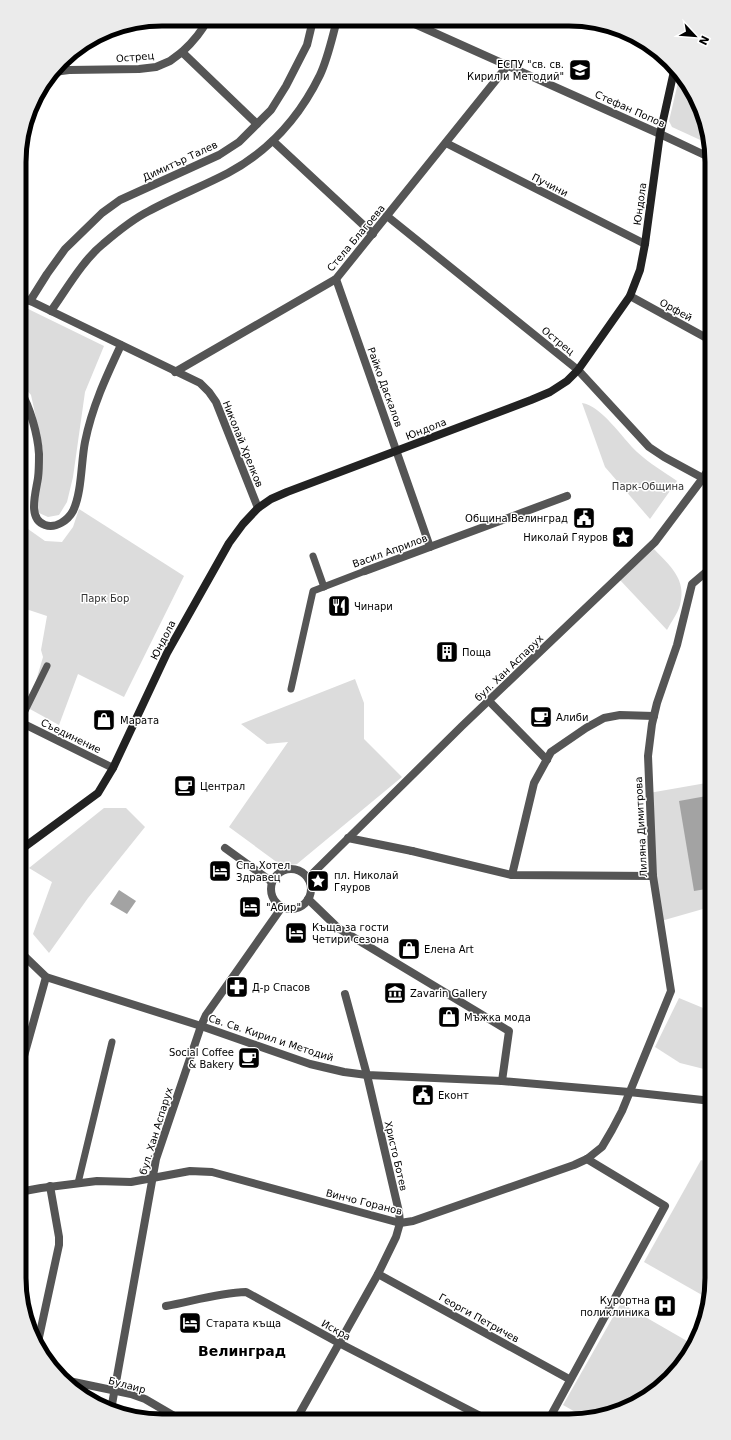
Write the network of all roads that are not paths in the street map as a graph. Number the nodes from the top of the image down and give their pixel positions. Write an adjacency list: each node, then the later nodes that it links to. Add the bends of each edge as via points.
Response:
1 (204, 26): 5 (street, Острец)
2 (312, 26): 9 (street, Димитър Талев, via 307,45 289,81 271,110)
3 (336, 26): 11 (street, via 320,74 307,98)
4 (421, 26): 6 (street, Стефан Попов)
5 (182, 52): 7 (street, Острец, via 156,67); 9 (street)
6 (508, 66): 10 (street, Стефан Попов); 12 (street, Стела Благоева)
7 (61, 71)
8 (673, 75): 10 (main road, Юндола)
9 (257, 124): 20 (street, Димитър Талев, via 239,142 219,155 120,200 102,213 65,249)
10 (660, 134): 13 (street, Стефан Попов); 16 (main road, Юндола)
11 (273, 141): 15 (street); 21 (street, via 229,172 148,212 101,245 84,264)
12 (446, 143): 14 (street, Стела Благоева); 16 (street, Пучини)
13 (705, 155)
14 (387, 216): 15 (street, Стела Благоева); 24 (street, Острец)
15 (373, 234): 17 (street, Стела Благоева)
16 (645, 244): 18 (main road, Юндола, via 640,270)
17 (336, 279): 25 (street, Стела Благоева); 27 (street, Райко Даскалов)
18 (630, 296): 22 (street, Орфей); 24 (main road, Юндола)
19 (26, 299): 20 (street, Николай Хрелков)
20 (30, 301): 21 (street, Николай Хрелков)
21 (51, 311): 23 (street, Николай Хрелков)
22 (705, 338)
23 (121, 345): 25 (street, Николай Хрелков); 26 (street, via 92,413 76,500 66,520 58,525 46,526 39,522 35,513 39,453)
24 (578, 370): 27 (main road, Юндола, via 550,392); 29 (street, Острец, via 649,447)
25 (175, 372): 31 (street, Николай Хрелков, via 200,384 216,402)
26 (26, 403)
27 (397, 450): 31 (main road, Юндола, via 287,492); 32 (street, Райко Даскалов)
28 (705, 475): 29 (street, бул. Хан Аспарух)
29 (703, 478): 39 (street, бул. Хан Аспарух, via 655,542)
30 (567, 496): 32 (street, Васил Априлов)
31 (258, 508): 44 (main road, Юндола, via 242,524 229,543 181,627)
32 (430, 547): 34 (street, Васил Априлов)
33 (313, 556): 36 (lane)
34 (365, 571): 36 (lane, Васил Априлов)
35 (705, 573): 41 (street, Лиляна Димитрова, via 692,584 677,645)
36 (324, 587): 38 (lane, Васил Априлов, via 313,591)
37 (47, 666): 40 (lane)
38 (291, 689)
39 (489, 701): 43 (street); 45 (street, бул. Хан Аспарух)
40 (26, 710)
41 (654, 716): 43 (street, via 620,715 604,718 551,752); 49 (street, Лиляна Димитрова, via 648,756)
42 (26, 725): 44 (street, Съединение)
43 (547, 760): 48 (street, via 534,783)
44 (113, 768): 46 (main road, Юндола, via 98,793)
45 (348, 838): 48 (street); 50 (street, бул. Хан Аспарух)
46 (26, 846)
47 (225, 848): 51 (street)
48 (512, 875): 49 (street)
49 (653, 876): 62 (street, Лиляна Димитрова, via 670,991)
50 (308, 878): 51 (street, via 298,870 286,870 280,872); 52 (street, via 311,888)
51 (272, 882): 53 (street, via 273,899)
52 (308, 899): 53 (street, via 305,904 294,909); 61 (street, via 338,928 509,1032)
53 (282, 907): 57 (street, бул. Хан Аспарух, via 206,1015)
54 (26, 957): 55 (street, Св. Св. Кирил и Методий)
55 (46, 977): 57 (street, Св. Св. Кирил и Методий); 59 (street)
56 (345, 994): 60 (street, Христо Ботев)
57 (202, 1026): 60 (street, Св. Св. Кирил и Методий, via 310,1064); 65 (street, бул. Хан Аспарух)
58 (112, 1042): 66 (lane)
59 (26, 1049)
60 (367, 1075): 61 (street, Св. Св. Кирил и Методий); 69 (street, Христо Ботев, via 400,1212)
61 (502, 1081): 62 (street, Св. Св. Кирил и Методий)
62 (629, 1092): 63 (street); 64 (street, Винчо Горанов, via 622,1111 602,1147)
63 (705, 1100)
64 (587, 1159): 69 (street, Винчо Горанов, via 421,1218); 74 (street, via 665,1206)
65 (151, 1179): 66 (street, Винчо Горанов); 69 (street, Винчо Горанов, via 190,1171 212,1172); 76 (street, бул. Хан Аспарух)
66 (78, 1183): 67 (street, Винчо Горанов)
67 (50, 1186): 68 (street, Винчо Горанов); 72 (street, via 59,1237)
68 (26, 1191)
69 (400, 1223): 70 (street, Христо Ботев)
70 (378, 1274): 73 (street, Христо Ботев); 74 (street, Георги Петричев)
71 (166, 1306): 73 (street, Искра, via 232,1292 246,1292)
72 (39, 1336)
73 (339, 1343): 79 (street, Христо Ботев); 80 (street, Искра)
74 (570, 1379): 81 (street)
75 (75, 1382): 76 (street, Булаир)
76 (114, 1391): 77 (street, бул. Хан Аспарух); 78 (street, Булаир, via 145,1399)
77 (111, 1404)
78 (171, 1414)
79 (299, 1414)
80 (475, 1414)
81 (552, 1414)

